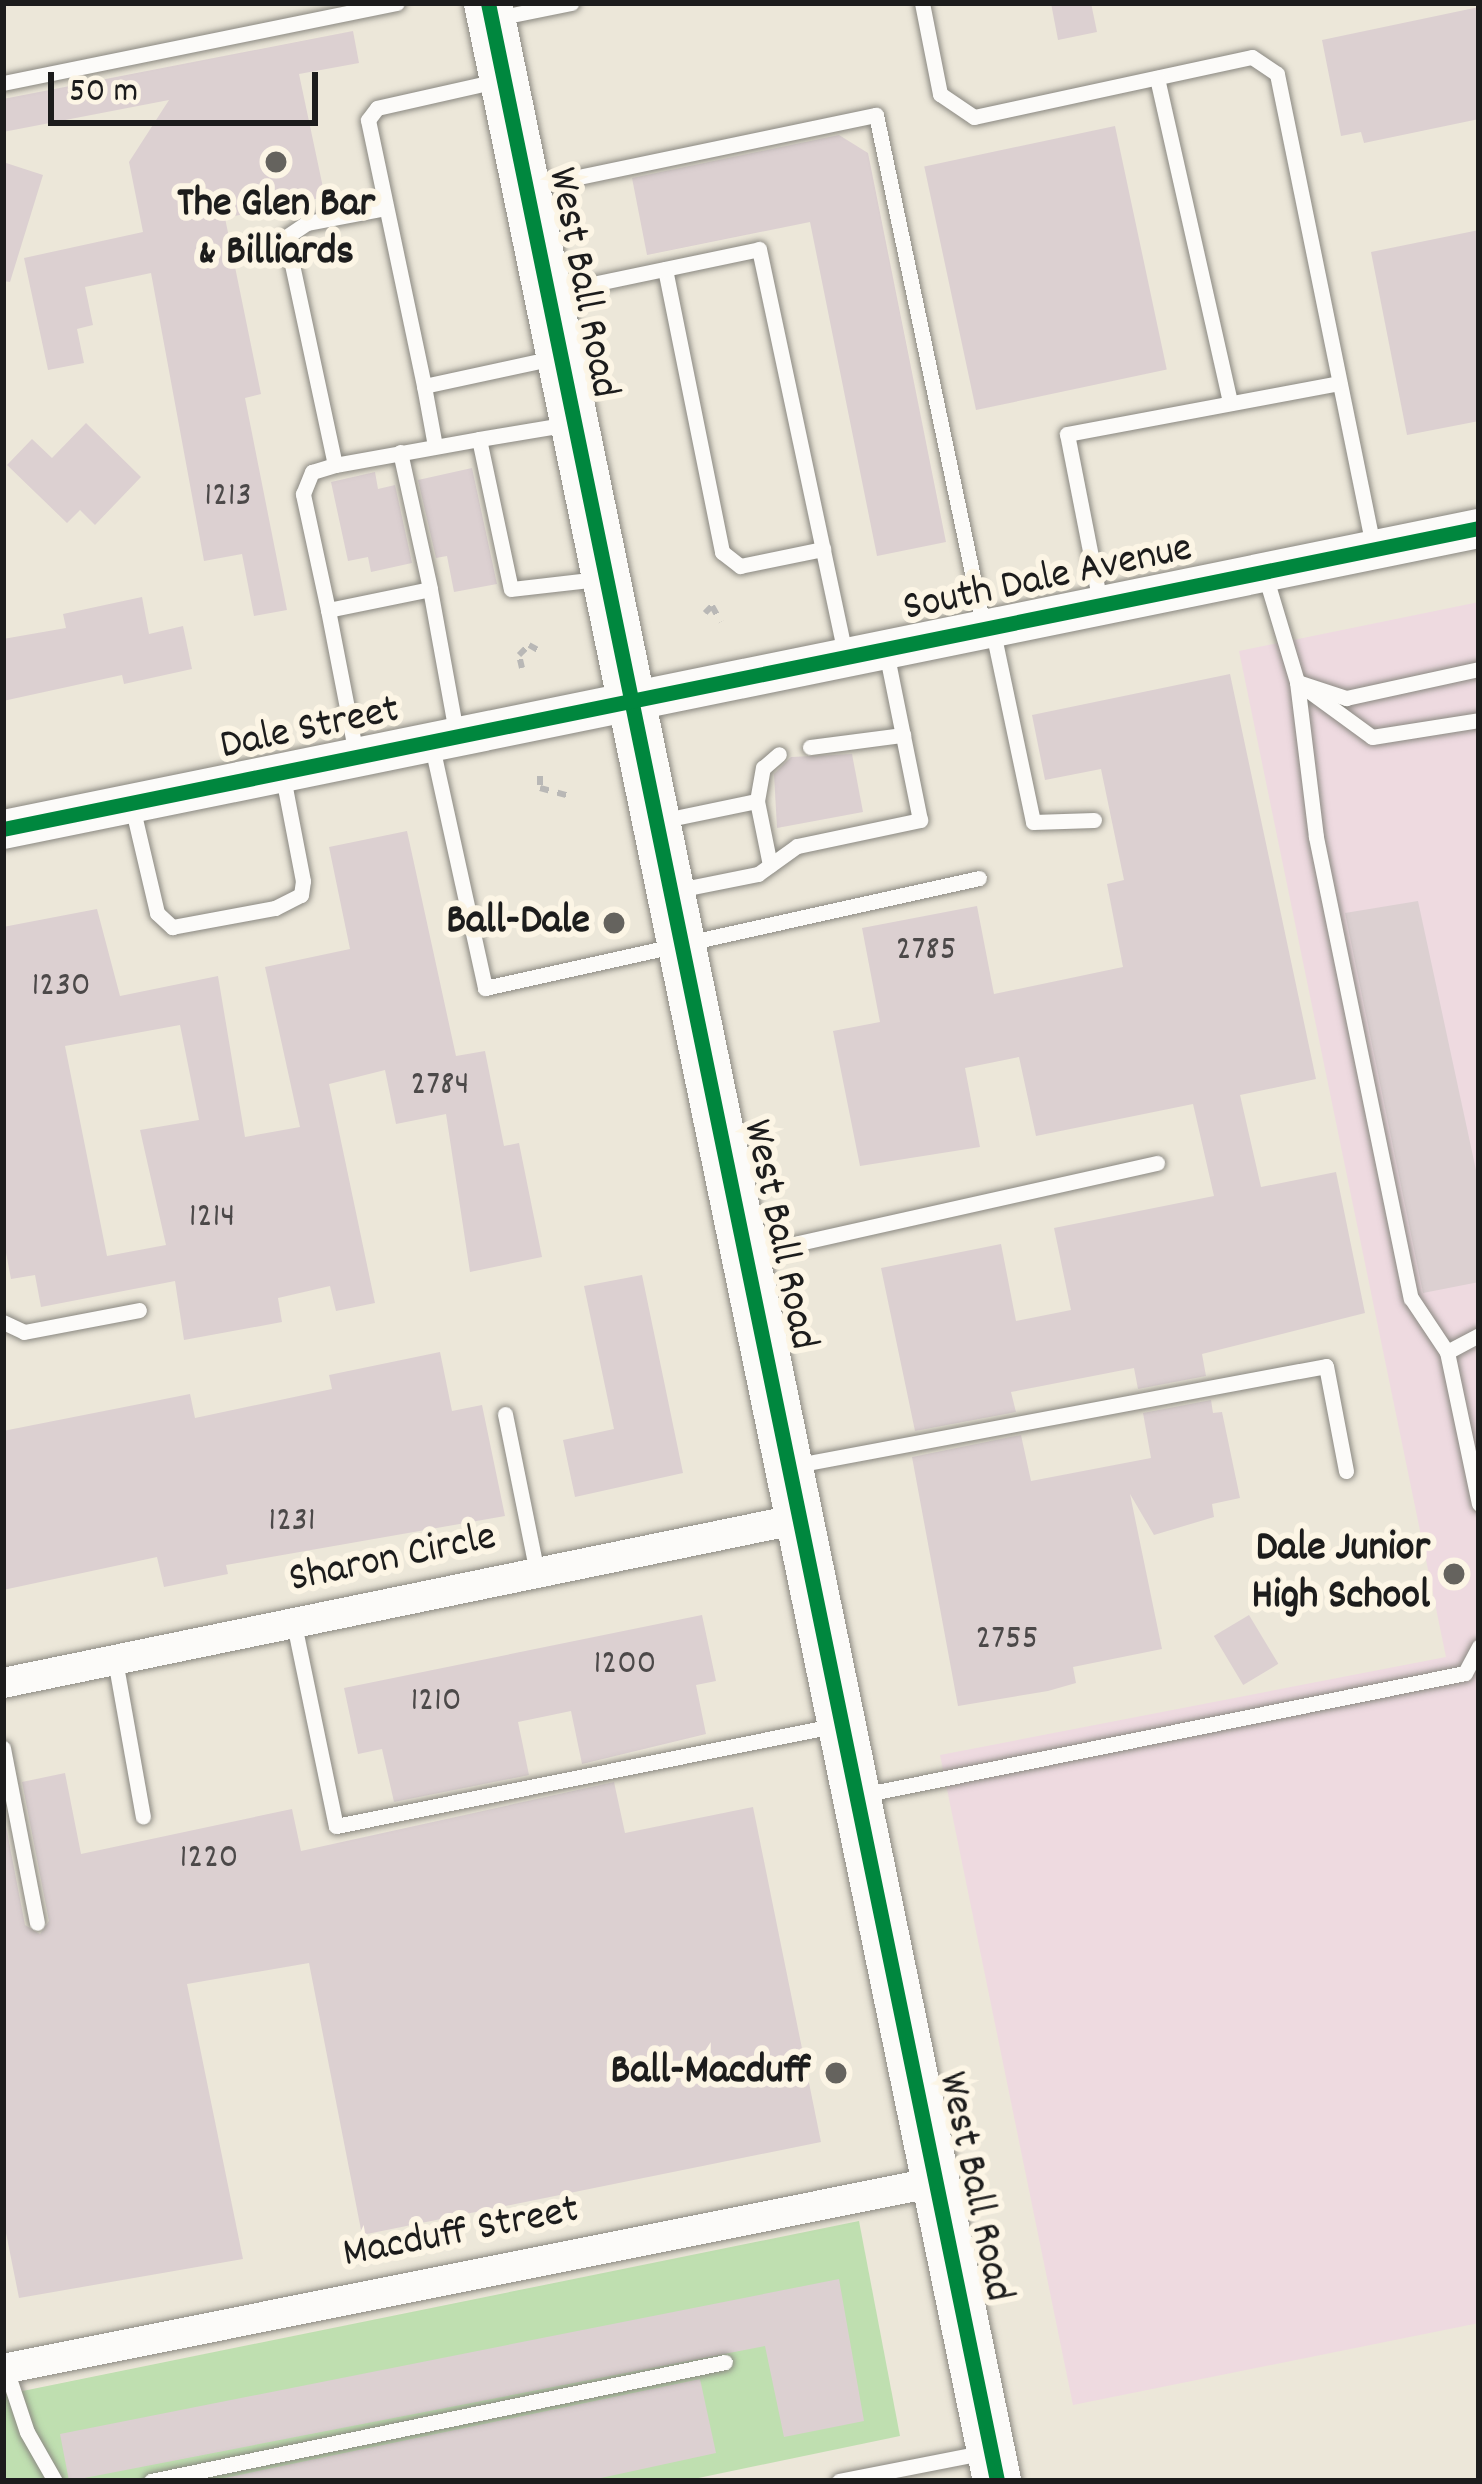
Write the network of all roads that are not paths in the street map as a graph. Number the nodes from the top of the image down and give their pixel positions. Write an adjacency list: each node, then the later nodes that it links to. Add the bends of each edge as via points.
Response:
1 (397, 3): 7 (lane)
2 (571, 3): 4 (lane)
3 (922, 3): 5 (lane, via 940,94 974,117)
4 (490, 11): 6 (main road, West Ball Road)
5 (1157, 78): 13 (lane, via 1252,57 1277,74); 15 (lane)
6 (504, 80): 8 (main road, West Ball Road); 9 (lane, via 370,113)
7 (3, 83)
8 (526, 188): 11 (main road, West Ball Road); 29 (lane, via 876,115)
9 (386, 208): 14 (lane); 20 (lane, via 307,223 286,237)
10 (665, 268): 11 (lane); 22 (lane, via 722,552 740,566); 22 (lane, via 759,249)
11 (548, 293): 12 (main road, West Ball Road)
12 (560, 356): 14 (lane); 16 (main road, West Ball Road)
13 (1339, 383): 15 (lane); 23 (lane)
14 (424, 386): 18 (lane)
15 (1230, 404): 27 (lane, via 1067,434)
16 (572, 423): 17 (lane); 25 (main road, West Ball Road)
17 (479, 439): 18 (lane); 25 (lane, via 511,589)
18 (435, 446): 19 (lane)
19 (400, 452): 20 (lane); 26 (lane)
20 (335, 465): 28 (lane, via 311,472 303,494)
21 (1479, 529): 23 (street, South Dale Avenue)
22 (823, 549): 31 (lane)
23 (1374, 550): 24 (street, South Dale Avenue)
24 (1264, 572): 27 (street, South Dale Avenue); 33 (lane)
25 (605, 578): 34 (main road, West Ball Road)
26 (430, 589): 28 (lane); 37 (lane)
27 (1100, 605): 29 (street, South Dale Avenue)
28 (328, 610): 40 (lane)
29 (988, 629): 30 (street, South Dale Avenue); 44 (lane, via 1034,822)
30 (885, 650): 31 (street, South Dale Avenue); 36 (lane)
31 (846, 658): 34 (street, South Dale Avenue)
32 (1479, 670): 33 (lane, via 1346,698)
33 (1297, 682): 35 (lane, via 1372,737); 56 (lane, via 1316,837 1411,1298)
34 (631, 701): 37 (street, Dale Street); 45 (main road, West Ball Road)
35 (1479, 720)
36 (902, 735): 38 (lane); 47 (lane, via 920,820 796,846)
37 (444, 739): 40 (street, Dale Street); 50 (lane, via 485,988)
38 (810, 747)
39 (779, 754): 42 (lane, via 763,768)
40 (356, 757): 41 (street, Dale Street)
41 (282, 772): 43 (street, Dale Street); 43 (lane, via 303,881 301,895 275,908 166,922 154,903)
42 (757, 801): 45 (lane); 47 (lane)
43 (131, 802): 46 (street, Dale Street)
44 (1094, 820)
45 (656, 822): 49 (main road, West Ball Road)
46 (3, 829)
47 (770, 865): 49 (lane)
48 (979, 878): 50 (lane)
49 (670, 891): 50 (main road, West Ball Road)
50 (682, 946): 52 (main road, West Ball Road)
51 (1157, 1163): 52 (lane)
52 (745, 1255): 58 (main road, West Ball Road)
53 (139, 1310): 54 (lane, via 24,1332)
54 (3, 1322)
55 (1479, 1335): 56 (lane)
56 (1447, 1352): 60 (lane)
57 (505, 1414): 62 (lane)
58 (789, 1467): 59 (lane, via 1325,1366); 61 (main road, West Ball Road)
59 (1346, 1471)
60 (1479, 1504)
61 (800, 1519): 62 (street, Sharon Circle); 67 (main road, West Ball Road)
62 (537, 1574): 63 (street, Sharon Circle)
63 (294, 1624): 65 (street, Sharon Circle); 67 (lane, via 336,1826)
64 (1479, 1647): 69 (lane, via 1466,1673)
65 (115, 1660): 66 (street, Sharon Circle); 70 (lane)
66 (3, 1683)
67 (842, 1724): 69 (main road, West Ball Road)
68 (3, 1748): 71 (lane)
69 (856, 1796): 72 (main road, West Ball Road)
70 (142, 1817)
71 (37, 1923)
72 (935, 2182): 74 (street, Macduff Street); 75 (main road, West Ball Road)
73 (725, 2362): 77 (lane)
74 (4, 2369): 76 (lane)
75 (994, 2466): 78 (lane)
76 (55, 2481)
77 (151, 2481)
78 (839, 2481)

